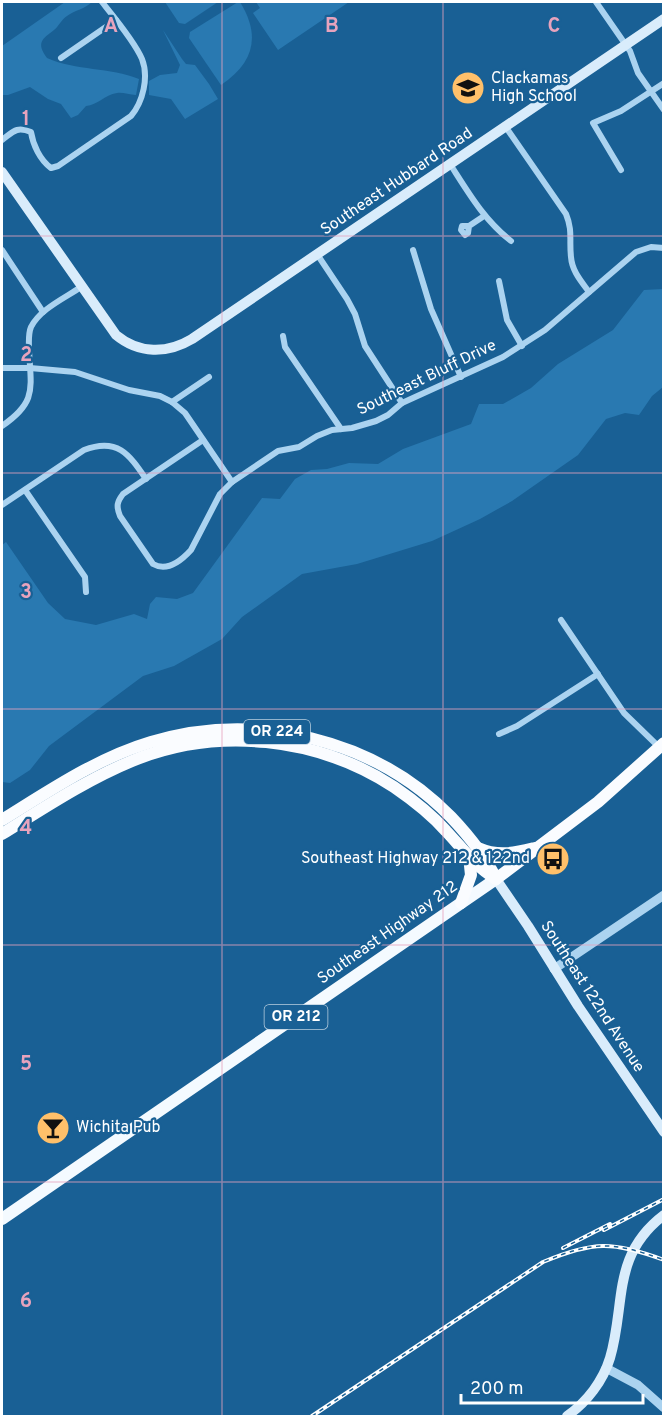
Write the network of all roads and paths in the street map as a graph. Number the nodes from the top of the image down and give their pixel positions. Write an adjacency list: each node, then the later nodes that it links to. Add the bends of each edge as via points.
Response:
1 (102, 2): 4 (street)
2 (596, 2): 5 (street)
3 (663, 19): 5 (main road, Southeast Hubbard Road)
4 (116, 21): 6 (street); 11 (street, via 142,57 145,70 140,100 131,116 51,168 33,144 31,132 17,129)
5 (626, 44): 8 (street, via 638,73); 10 (main road, Southeast Hubbard Road)
6 (61, 58)
7 (663, 82): 8 (street)
8 (651, 91): 9 (street); 13 (street, via 613,116 593,123)
9 (663, 110)
10 (505, 126): 12 (main road, Southeast Hubbard Road); 24 (street, via 566,214 571,230 572,264)
11 (2, 140)
12 (450, 164): 15 (street); 21 (main road, Southeast Hubbard Road)
13 (621, 170)
14 (2, 172): 23 (main road)
15 (484, 216): 16 (street); 17 (street)
16 (468, 226)
17 (511, 241)
18 (663, 248): 24 (street, Southeast Bluff Drive, via 636,252)
19 (2, 250): 25 (street)
20 (413, 250): 30 (street, via 430,309)
21 (316, 254): 23 (main road, Southeast Hubbard Road, via 186,343 166,350 153,351 125,342); 33 (street, via 347,299 365,346)
22 (499, 281): 27 (street, via 507,320)
23 (81, 287): 25 (street)
24 (589, 292): 27 (street, Southeast Bluff Drive)
25 (43, 312): 29 (street, via 31,328)
26 (283, 336): 35 (street, via 285,347)
27 (522, 346): 30 (street, Southeast Bluff Drive)
28 (2, 368): 29 (street)
29 (30, 368): 32 (street, via 75,372); 34 (street, via 27,404)
30 (461, 376): 33 (street, Southeast Bluff Drive)
31 (209, 377): 32 (street)
32 (172, 402): 36 (street)
33 (402, 403): 35 (street, Southeast Bluff Drive, via 376,421)
34 (2, 426)
35 (340, 429): 38 (street, Southeast Bluff Drive, via 278,452)
36 (203, 440): 37 (street); 38 (street)
37 (146, 479): 38 (street, Southeast Bluff Drive, via 123,494 117,508 153,564 163,568 191,550 220,494); 39 (street, via 123,450 98,446 84,450)
38 (232, 482)
39 (25, 490): 40 (street); 41 (street, via 85,577)
40 (2, 505)
41 (86, 592)
42 (561, 620): 43 (street)
43 (598, 674): 44 (street); 45 (street, via 624,712)
44 (499, 734)
45 (661, 745): 48 (highway, Southeast Highway 212 / OR 212)
46 (2, 820): 49 (highway, OR 224, via 70,778 127,750 202,731 285,732 340,747 403,778 435,802)
47 (2, 834): 49 (highway, OR 224, via 74,790 134,760 200,743 259,741 312,750 353,765 382,780)
48 (540, 848): 49 (highway, via 505,855); 50 (highway, Southeast Highway 212 / OR 212)
49 (474, 852): 50 (highway, OR 224); 52 (highway)
50 (496, 879): 52 (main road, Southeast Highway 212 / OR 212); 53 (main road, Southeast 122nd Avenue)
51 (663, 896): 53 (street)
52 (461, 903): 56 (main road, Southeast Highway 212 / OR 212)
53 (555, 969): 54 (main road, Southeast 122nd Avenue)
54 (663, 1132)
55 (663, 1215): 57 (main road, via 641,1238 627,1263)
56 (2, 1219)
57 (606, 1368): 58 (street, via 646,1390); 59 (main road, via 585,1401)
58 (663, 1408)
59 (567, 1416)

